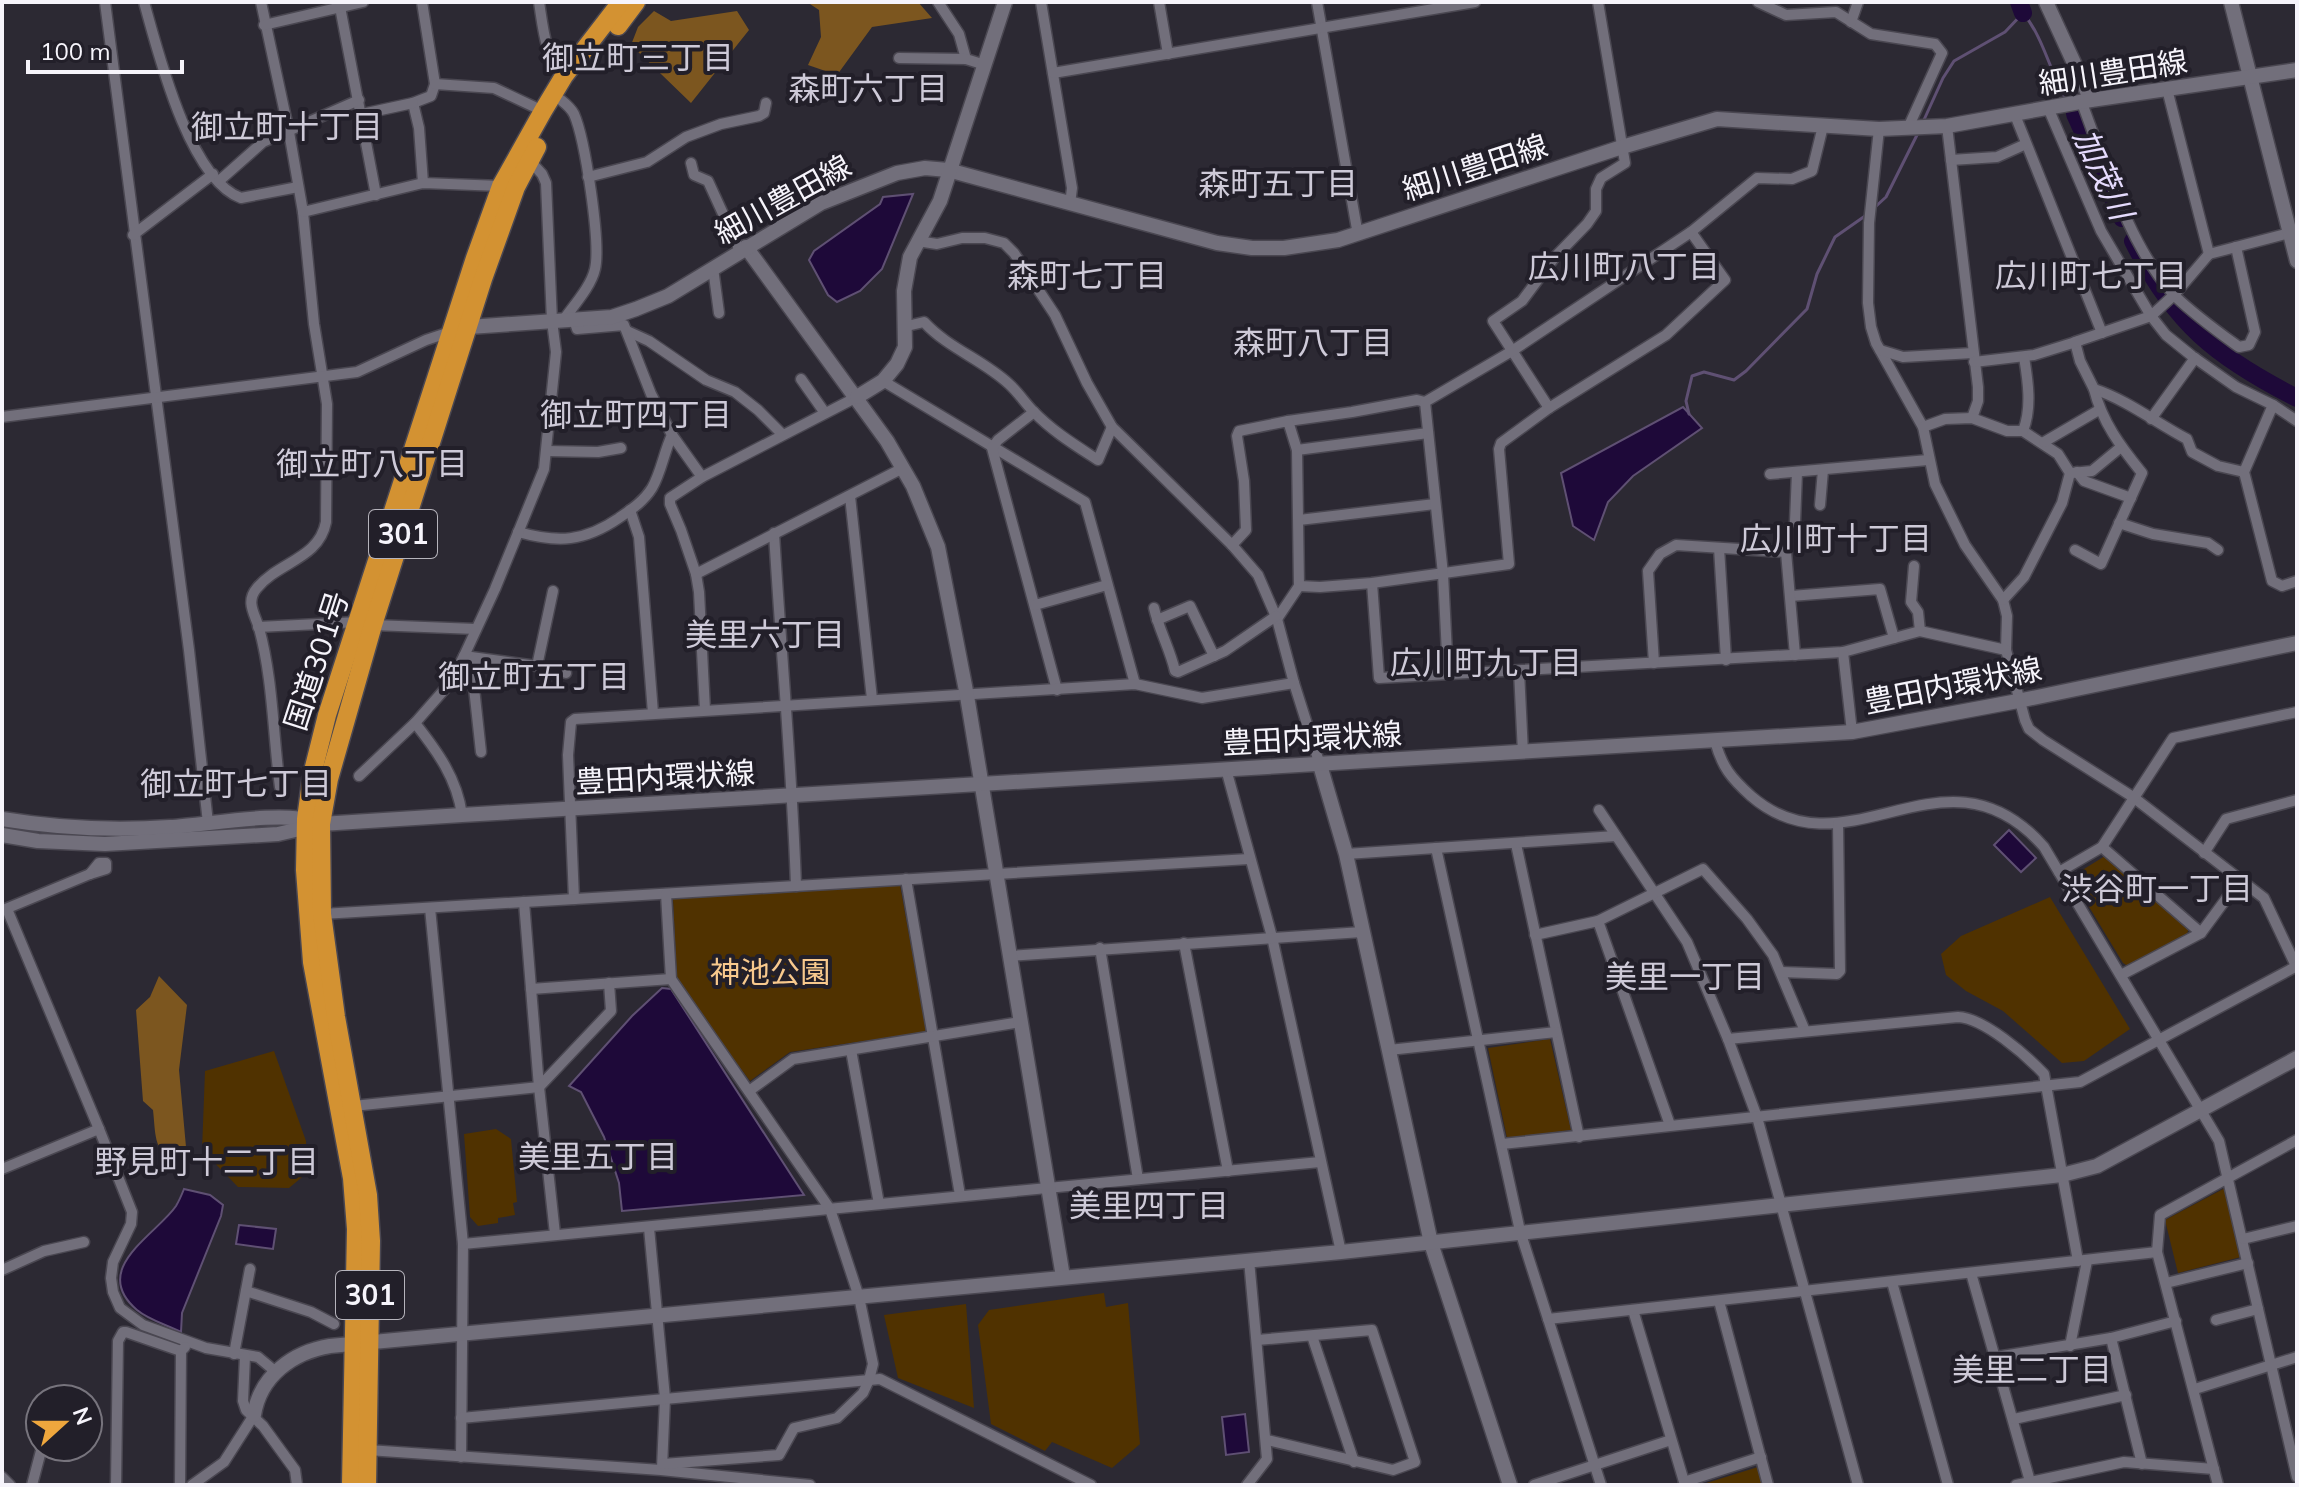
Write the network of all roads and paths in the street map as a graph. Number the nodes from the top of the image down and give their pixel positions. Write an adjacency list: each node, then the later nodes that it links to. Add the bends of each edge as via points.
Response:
1 (105, 2): 65 (street)
2 (144, 2): 56 (street, via 169,88 201,162)
3 (261, 2): 23 (street)
4 (363, 2): 21 (street)
5 (422, 2): 33 (street)
6 (539, 2): 31 (street, via 554,67)
7 (621, 2): 31 (highway, 国道301号 / 301)
8 (636, 2): 36 (highway, 国道301号 / 301)
9 (938, 2): 27 (street, via 959,34)
10 (1005, 2): 28 (street)
11 (1041, 2): 30 (street)
12 (1159, 2): 25 (street)
13 (1317, 2): 24 (street)
14 (1475, 2): 20 (street)
15 (1598, 2): 50 (street)
16 (1758, 2): 22 (street, via 1786,15 1836,12)
17 (1858, 2): 22 (street)
18 (2046, 2): 37 (street)
19 (2231, 2): 32 (street)
20 (1456, 4): 24 (street)
21 (340, 7): 23 (street); 35 (street)
22 (1851, 22): 46 (street, via 1871,34 1935,44 1942,53)
23 (264, 25): 48 (street)
24 (1322, 29): 25 (street); 66 (street)
25 (1168, 54): 30 (street)
26 (899, 58): 27 (street)
27 (966, 59): 28 (street)
28 (985, 65): 54 (street)
29 (2297, 70): 32 (street, 細川豊田線)
30 (1053, 73): 61 (street, via 1072,188)
31 (564, 76): 41 (highway, 国道301号 / 301)
32 (2251, 77): 34 (street, 細川豊田線); 64 (street)
33 (435, 84): 38 (street, via 431,96); 41 (street, via 494,88)
34 (2167, 89): 37 (street, 細川豊田線); 70 (street)
35 (359, 100): 42 (street); 48 (street)
36 (561, 100): 52 (highway, 国道301号 / 301); 55 (street, via 574,115)
37 (2084, 102): 40 (street, 細川豊田線); 73 (street, via 2134,232)
38 (413, 103): 42 (street); 57 (street)
39 (766, 103): 55 (street, via 759,116 686,137 647,162)
40 (2049, 110): 43 (street, 細川豊田線); 75 (street, via 2101,231)
41 (543, 111): 58 (highway, 国道301号 / 301)
42 (362, 114): 60 (street)
43 (2015, 115): 45 (street, 細川豊田線); 49 (street)
44 (1823, 126): 47 (street, 細川豊田線); 50 (street, 細川豊田線, via 1717,119); 63 (street, via 1812,171 1792,179 1757,178)
45 (1947, 126): 46 (street, 細川豊田線); 51 (street)
46 (1908, 128): 47 (street, 細川豊田線)
47 (1879, 129): 82 (street, via 1868,303)
48 (289, 132): 56 (street, via 263,142); 59 (street)
49 (2026, 144): 51 (street, via 1997,157); 80 (street)
50 (1622, 147): 66 (street, 細川豊田線); 83 (street, via 1625,163 1601,178 1596,211 1587,224 1522,301 1493,321)
51 (1951, 160): 85 (street)
52 (530, 161): 76 (street, via 546,183); 78 (highway, 国道301号 / 301)
53 (691, 163): 69 (street, via 694,175 708,181)
54 (948, 170): 61 (street, 細川豊田線); 67 (street, via 940,201); 69 (street, 細川豊田線, via 911,169 880,178 806,210)
55 (588, 177): 76 (street, via 596,263)
56 (216, 178): 59 (street, via 241,198); 65 (street)
57 (423, 183): 58 (street); 60 (street)
58 (501, 186): 78 (highway, 国道301号 / 301, via 475,258)
59 (298, 187): 62 (street)
60 (376, 195): 62 (street)
61 (1070, 204): 66 (street, 細川豊田線, via 1238,247 1295,247)
62 (303, 212): 87 (street)
63 (1691, 232): 83 (street); 95 (street, via 1725,280 1666,335)
64 (2293, 232): 68 (street); 71 (street)
65 (133, 235): 92 (street)
66 (1358, 235)
67 (917, 241): 77 (street, via 906,273); 104 (street, via 985,238 1004,243 1055,315)
68 (2236, 247): 70 (street); 73 (street, via 2255,326 2249,345 2239,347)
69 (743, 249): 72 (street, 細川豊田線); 91 (street)
70 (2209, 254): 73 (street)
71 (2297, 261)
72 (713, 268): 74 (street); 76 (street, 細川豊田線, via 636,309 612,317)
73 (2174, 295): 75 (street)
74 (719, 313)
75 (2151, 316): 80 (street); 86 (street)
76 (563, 321): 78 (street, 細川豊田線); 79 (street, via 577,329 624,325); 115 (street)
77 (907, 326): 89 (street, via 905,347); 97 (street, via 924,322 940,339 1008,383)
78 (461, 329): 87 (street, via 357,372); 152 (highway, 国道301号 / 301)
79 (627, 331): 108 (street, via 735,392); 109 (street)
80 (2102, 333): 81 (street)
81 (2079, 341): 84 (street); 90 (street, via 2075,342 2080,361)
82 (1880, 350): 85 (street, via 1903,357); 105 (street)
83 (1512, 351): 93 (street); 95 (street)
84 (2024, 357): 85 (street); 106 (street, via 2028,419)
85 (1973, 358): 100 (street, via 1978,401)
86 (2195, 358): 94 (street); 101 (street)
87 (322, 376): 92 (street); 153 (street, via 327,404 323,536 257,588 250,606)
88 (801, 379): 98 (street)
89 (883, 381): 91 (street); 113 (street)
90 (2094, 389): 96 (street); 101 (street, via 2119,397)
91 (857, 397): 98 (street); 117 (street)
92 (155, 398): 99 (street); 197 (street)
93 (1425, 402): 102 (street); 107 (street)
94 (2273, 405): 103 (street); 120 (street)
95 (1549, 408): 140 (street, via 1499,449 1511,562)
96 (2099, 410): 110 (street); 111 (street)
97 (1034, 412): 104 (street, via 1098,460); 113 (street)
98 (825, 413): 108 (street)
99 (2, 417)
100 (1972, 418): 105 (street); 106 (street)
101 (2151, 419): 120 (street, via 2187,439 2192,452)
102 (1288, 421): 114 (street); 134 (street, via 1239,431 1246,530)
103 (2297, 421)
104 (1112, 427): 134 (street)
105 (1923, 427): 116 (street)
106 (2023, 431): 110 (street)
107 (1428, 433): 114 (street); 126 (street)
108 (782, 434): 123 (street)
109 (672, 435): 123 (street); 128 (street, via 654,485)
110 (2044, 442): 121 (street)
111 (2121, 447): 121 (street, via 2092,471); 125 (street, via 2142,473)
112 (621, 448): 115 (street)
113 (992, 448): 143 (street, via 1085,502); 148 (street)
114 (1297, 450): 129 (street)
115 (547, 451): 132 (street)
116 (1928, 460): 118 (street); 147 (street, via 1965,545)
117 (903, 468): 124 (street); 173 (street, via 938,547)
118 (1823, 470): 119 (street); 127 (street)
119 (1797, 472): 122 (street); 130 (street)
120 (2244, 472): 141 (street, via 2272,581 2282,586)
121 (2073, 473): 125 (street); 147 (street, via 2024,577)
122 (1770, 474)
123 (702, 477): 139 (street, via 669,501)
124 (850, 496): 133 (street); 174 (street)
125 (2131, 498): 131 (street)
126 (1435, 504): 129 (street); 140 (street)
127 (1820, 505)
128 (630, 510): 132 (street, via 584,537 542,539); 179 (street, via 639,531)
129 (1299, 520): 144 (street)
130 (1795, 522)
131 (2119, 523): 136 (street, via 2101,564); 137 (street, via 2208,543)
132 (518, 532): 154 (street)
133 (774, 533): 139 (street); 176 (street)
134 (1232, 545): 150 (street, via 1258,575)
135 (1719, 548): 146 (street, via 1786,552); 164 (street); 165 (street, via 1676,545 1660,554 1648,571)
136 (2075, 550)
137 (2218, 550)
138 (1914, 566): 155 (street, via 1911,602)
139 (696, 574): 177 (street)
140 (1443, 574): 142 (street); 169 (street)
141 (2297, 581)
142 (1372, 583): 144 (street); 169 (street, via 1379,678)
143 (1107, 585): 148 (street); 171 (street)
144 (1299, 586): 150 (street)
145 (553, 591): 166 (street)
146 (1791, 596): 156 (street, via 1880,589); 160 (street)
147 (2003, 600): 158 (street)
148 (1035, 605): 172 (street)
149 (1154, 608): 151 (street)
150 (1277, 618): 162 (street); 170 (street)
151 (1157, 620): 162 (street, via 1190,606); 162 (street, via 1175,671)
152 (366, 623): 153 (street); 154 (street); 198 (highway, 国道301号 / 301, via 327,715 312,775)
153 (258, 627): 189 (street)
154 (476, 629): 161 (street)
155 (1920, 631): 156 (street); 158 (street)
156 (1894, 638): 159 (street)
157 (2297, 643): 175 (street, 豊田内環状線)
158 (2006, 650): 175 (street)
159 (1843, 652): 160 (street); 181 (street)
160 (1795, 655): 164 (street)
161 (464, 656): 163 (street); 180 (street, via 451,682)
162 (1214, 656)
163 (476, 659): 166 (street); 183 (street)
164 (1726, 660): 165 (street)
165 (1654, 663): 167 (street)
166 (537, 666): 168 (street)
167 (1519, 671): 169 (street); 184 (street)
168 (566, 673)
169 (1448, 674)
170 (1294, 683): 171 (street, via 1202,698); 185 (street)
171 (1135, 684): 172 (street)
172 (1057, 690): 173 (street)
173 (967, 696): 174 (street); 188 (street)
174 (872, 699): 176 (street)
175 (2018, 701): 181 (street, 豊田内環状線); 191 (street, via 2029,729)
176 (784, 706): 177 (street); 190 (street)
177 (705, 710): 179 (street)
178 (2297, 712): 191 (street, via 2173,738)
179 (653, 713): 193 (street, via 571,722)
180 (415, 723): 187 (street); 195 (street, via 443,758)
181 (1852, 732): 182 (street, 豊田内環状線)
182 (1715, 741): 184 (street, 豊田内環状線); 199 (street, via 1730,775 1764,806 1787,819)
183 (481, 752)
184 (1523, 753): 185 (street, 豊田内環状線)
185 (1320, 765): 186 (street, 豊田内環状線); 206 (street)
186 (1226, 769): 188 (street, 豊田内環状線); 207 (street)
187 (359, 776)
188 (980, 784): 190 (street, 豊田内環状線); 210 (street)
189 (280, 787)
190 (793, 797): 193 (street, 豊田内環状線); 213 (street)
191 (2133, 797): 203 (street); 205 (street)
192 (2297, 800): 205 (street, via 2226,819)
193 (571, 809): 195 (street, 豊田内環状線); 216 (street)
194 (1599, 810): 201 (street)
195 (462, 815): 198 (street, 豊田内環状線)
196 (2, 819): 197 (street, via 60,827)
197 (208, 823): 198 (street)
198 (311, 824): 200 (street, via 278,834 105,844); 220 (highway, 国道301号 / 301); 302 (highway, 国道301号 / 301, via 305,870 312,962 352,1178)
199 (1838, 824): 208 (street, via 1947,801 1978,804 2021,822); 230 (street, via 1840,971)
200 (2, 835)
201 (1616, 836): 202 (street); 214 (street)
202 (1516, 844): 204 (street); 224 (street)
203 (2102, 847): 208 (street); 223 (street)
204 (1436, 848): 206 (street); 239 (street)
205 (2204, 853): 212 (street)
206 (1346, 854): 222 (street)
207 (1249, 859): 210 (street); 225 (street)
208 (2059, 872): 231 (street)
209 (90, 874): 219 (street)
210 (996, 874): 211 (street); 228 (street)
211 (906, 879): 213 (street); 238 (street)
212 (2240, 880): 223 (street); 229 (street, via 2268,904)
213 (796, 886): 215 (street)
214 (1654, 893): 221 (street); 230 (street, via 1706,871 1747,919); 240 (street, via 1687,942)
215 (666, 894): 216 (street); 232 (street)
216 (574, 899): 217 (street)
217 (524, 902): 218 (street); 234 (street)
218 (430, 908): 220 (street); 248 (street)
219 (4, 910): 253 (street)
220 (322, 914): 249 (highway, 国道301号 / 301)
221 (1598, 921): 224 (street); 252 (street)
222 (1362, 932): 225 (street); 243 (street)
223 (2201, 933): 231 (street)
224 (1535, 935): 237 (street)
225 (1272, 937): 226 (street); 257 (street)
226 (1184, 943): 227 (street); 259 (street)
227 (1100, 948): 228 (street); 262 (street)
228 (1009, 956): 235 (street)
229 (2297, 967): 241 (street)
230 (1781, 972): 236 (street)
231 (2121, 975): 241 (street)
232 (671, 979): 233 (street); 247 (street)
233 (609, 983): 234 (street); 245 (street, via 611,1011)
234 (531, 989): 245 (street)
235 (1020, 1022): 238 (street); 263 (street)
236 (1805, 1031): 240 (street); 246 (street, via 1968,1017 2034,1064 2044,1074)
237 (1556, 1032): 239 (street); 254 (street)
238 (932, 1036): 242 (street); 264 (street)
239 (1477, 1039): 243 (street); 256 (street)
240 (1728, 1039): 251 (street)
241 (2158, 1040): 246 (street, via 2080,1082); 250 (street)
242 (851, 1050): 247 (street, via 793,1059); 266 (street)
243 (1389, 1050): 274 (street)
244 (2297, 1058): 250 (street)
245 (539, 1087): 248 (street); 271 (street)
246 (2046, 1087): 251 (street); 260 (street)
247 (749, 1091): 267 (street)
248 (447, 1097): 249 (street); 275 (street)
249 (353, 1106): 302 (highway, 国道301号 / 301, via 371,1241)
250 (2201, 1109): 260 (street, via 2097,1166); 261 (street, via 2219,1141)
251 (1757, 1117): 252 (street); 265 (street)
252 (1670, 1125): 254 (street)
253 (99, 1129): 258 (street); 304 (street, via 132,1212 113,1262 116,1300 135,1321)
254 (1579, 1137): 256 (street)
255 (2297, 1140): 261 (street)
256 (1502, 1144): 270 (street)
257 (1320, 1162): 259 (street); 276 (street)
258 (2, 1169)
259 (1228, 1171): 262 (street)
260 (2062, 1175): 265 (street); 279 (street)
261 (2228, 1178): 272 (street); 277 (street, via 2160,1215)
262 (1138, 1179): 263 (street)
263 (1049, 1188): 264 (street); 284 (street)
264 (960, 1195): 266 (street)
265 (1782, 1203): 270 (street); 287 (street)
266 (879, 1204): 267 (street)
267 (830, 1209): 269 (street); 289 (street)
268 (2297, 1226): 272 (street)
269 (649, 1228): 271 (street); 293 (street)
270 (1520, 1231): 274 (street); 294 (street)
271 (555, 1234): 275 (street)
272 (2243, 1239): 280 (street)
273 (84, 1242): 282 (street, via 44,1251)
274 (1431, 1243): 276 (street); 344 (street)
275 (463, 1244): 298 (street)
276 (1341, 1252): 278 (street)
277 (2157, 1252): 279 (street); 286 (street)
278 (1249, 1260): 284 (street); 301 (street)
279 (2083, 1261): 283 (street); 303 (street)
280 (2248, 1263): 286 (street); 291 (street)
281 (250, 1269): 288 (street)
282 (2, 1270)
283 (1971, 1273): 285 (street); 306 (street)
284 (1063, 1277): 289 (street)
285 (1892, 1282): 287 (street); 349 (street)
286 (2166, 1283): 296 (street)
287 (1806, 1290): 290 (street); 348 (street)
288 (246, 1291): 297 (street); 305 (street)
289 (859, 1297): 293 (street); 310 (street, via 873,1364)
290 (1719, 1301): 292 (street); 321 (street)
291 (2258, 1309): 295 (street); 308 (street)
292 (1633, 1310): 294 (street); 318 (street)
293 (657, 1315): 298 (street); 313 (street)
294 (1548, 1319): 325 (street)
295 (2216, 1320)
296 (2176, 1321): 300 (street); 311 (street)
297 (334, 1324)
298 (461, 1333): 302 (street); 315 (street)
299 (1312, 1336): 301 (street); 322 (street); 322 (street, via 1372,1330 1415,1462 1393,1470)
300 (2111, 1338): 303 (street); 312 (street)
301 (1257, 1340): 317 (street)
302 (362, 1342): 309 (street, via 316,1348); 319 (highway, 国道301号 / 301); 339 (highway, 国道301号 / 301)
303 (2070, 1346): 306 (street)
304 (185, 1347): 305 (street); 335 (street, via 126,1332 120,1336); 336 (street)
305 (240, 1355): 309 (street, via 258,1357); 314 (street, via 243,1401)
306 (1996, 1357): 316 (street)
307 (2297, 1357): 308 (street)
308 (2270, 1365): 311 (street); 329 (street)
309 (276, 1372): 314 (street, via 258,1397)
310 (869, 1380): 313 (street); 326 (street, via 837,1418 794,1428 779,1455); 342 (street, via 880,1379)
311 (2195, 1389): 327 (street)
312 (2126, 1395): 316 (street); 324 (street)
313 (665, 1398): 315 (street); 326 (street)
314 (254, 1415): 337 (street, via 224,1462); 338 (street, via 295,1470)
315 (461, 1418): 320 (street)
316 (2014, 1419): 331 (street)
317 (1267, 1440): 322 (street); 343 (street, via 1267,1459)
318 (1671, 1440): 325 (street); 332 (street)
319 (368, 1450): 320 (street); 340 (highway, 国道301号 / 301)
320 (461, 1457): 326 (street)
321 (1761, 1457): 332 (street); 347 (street)
322 (1354, 1462)
323 (38, 1463): 334 (street)
324 (2142, 1464): 327 (street); 331 (street, via 2124,1462)
325 (1594, 1465): 345 (street); 346 (street)
326 (662, 1467): 330 (street)
327 (2214, 1469): 351 (street)
328 (2, 1477): 333 (street)
329 (2297, 1477)
330 (773, 1483): 341 (street)
331 (2030, 1483): 350 (street)
332 (1684, 1484)
333 (10, 1485)
334 (32, 1485)
335 (116, 1485)
336 (180, 1485)
337 (192, 1485)
338 (297, 1485)
339 (351, 1485)
340 (367, 1485)
341 (810, 1485)
342 (1091, 1485)
343 (1247, 1485)
344 (1510, 1485)
345 (1534, 1485)
346 (1601, 1485)
347 (1768, 1485)
348 (1858, 1485)
349 (1948, 1485)
350 (2016, 1485)
351 (2218, 1485)

